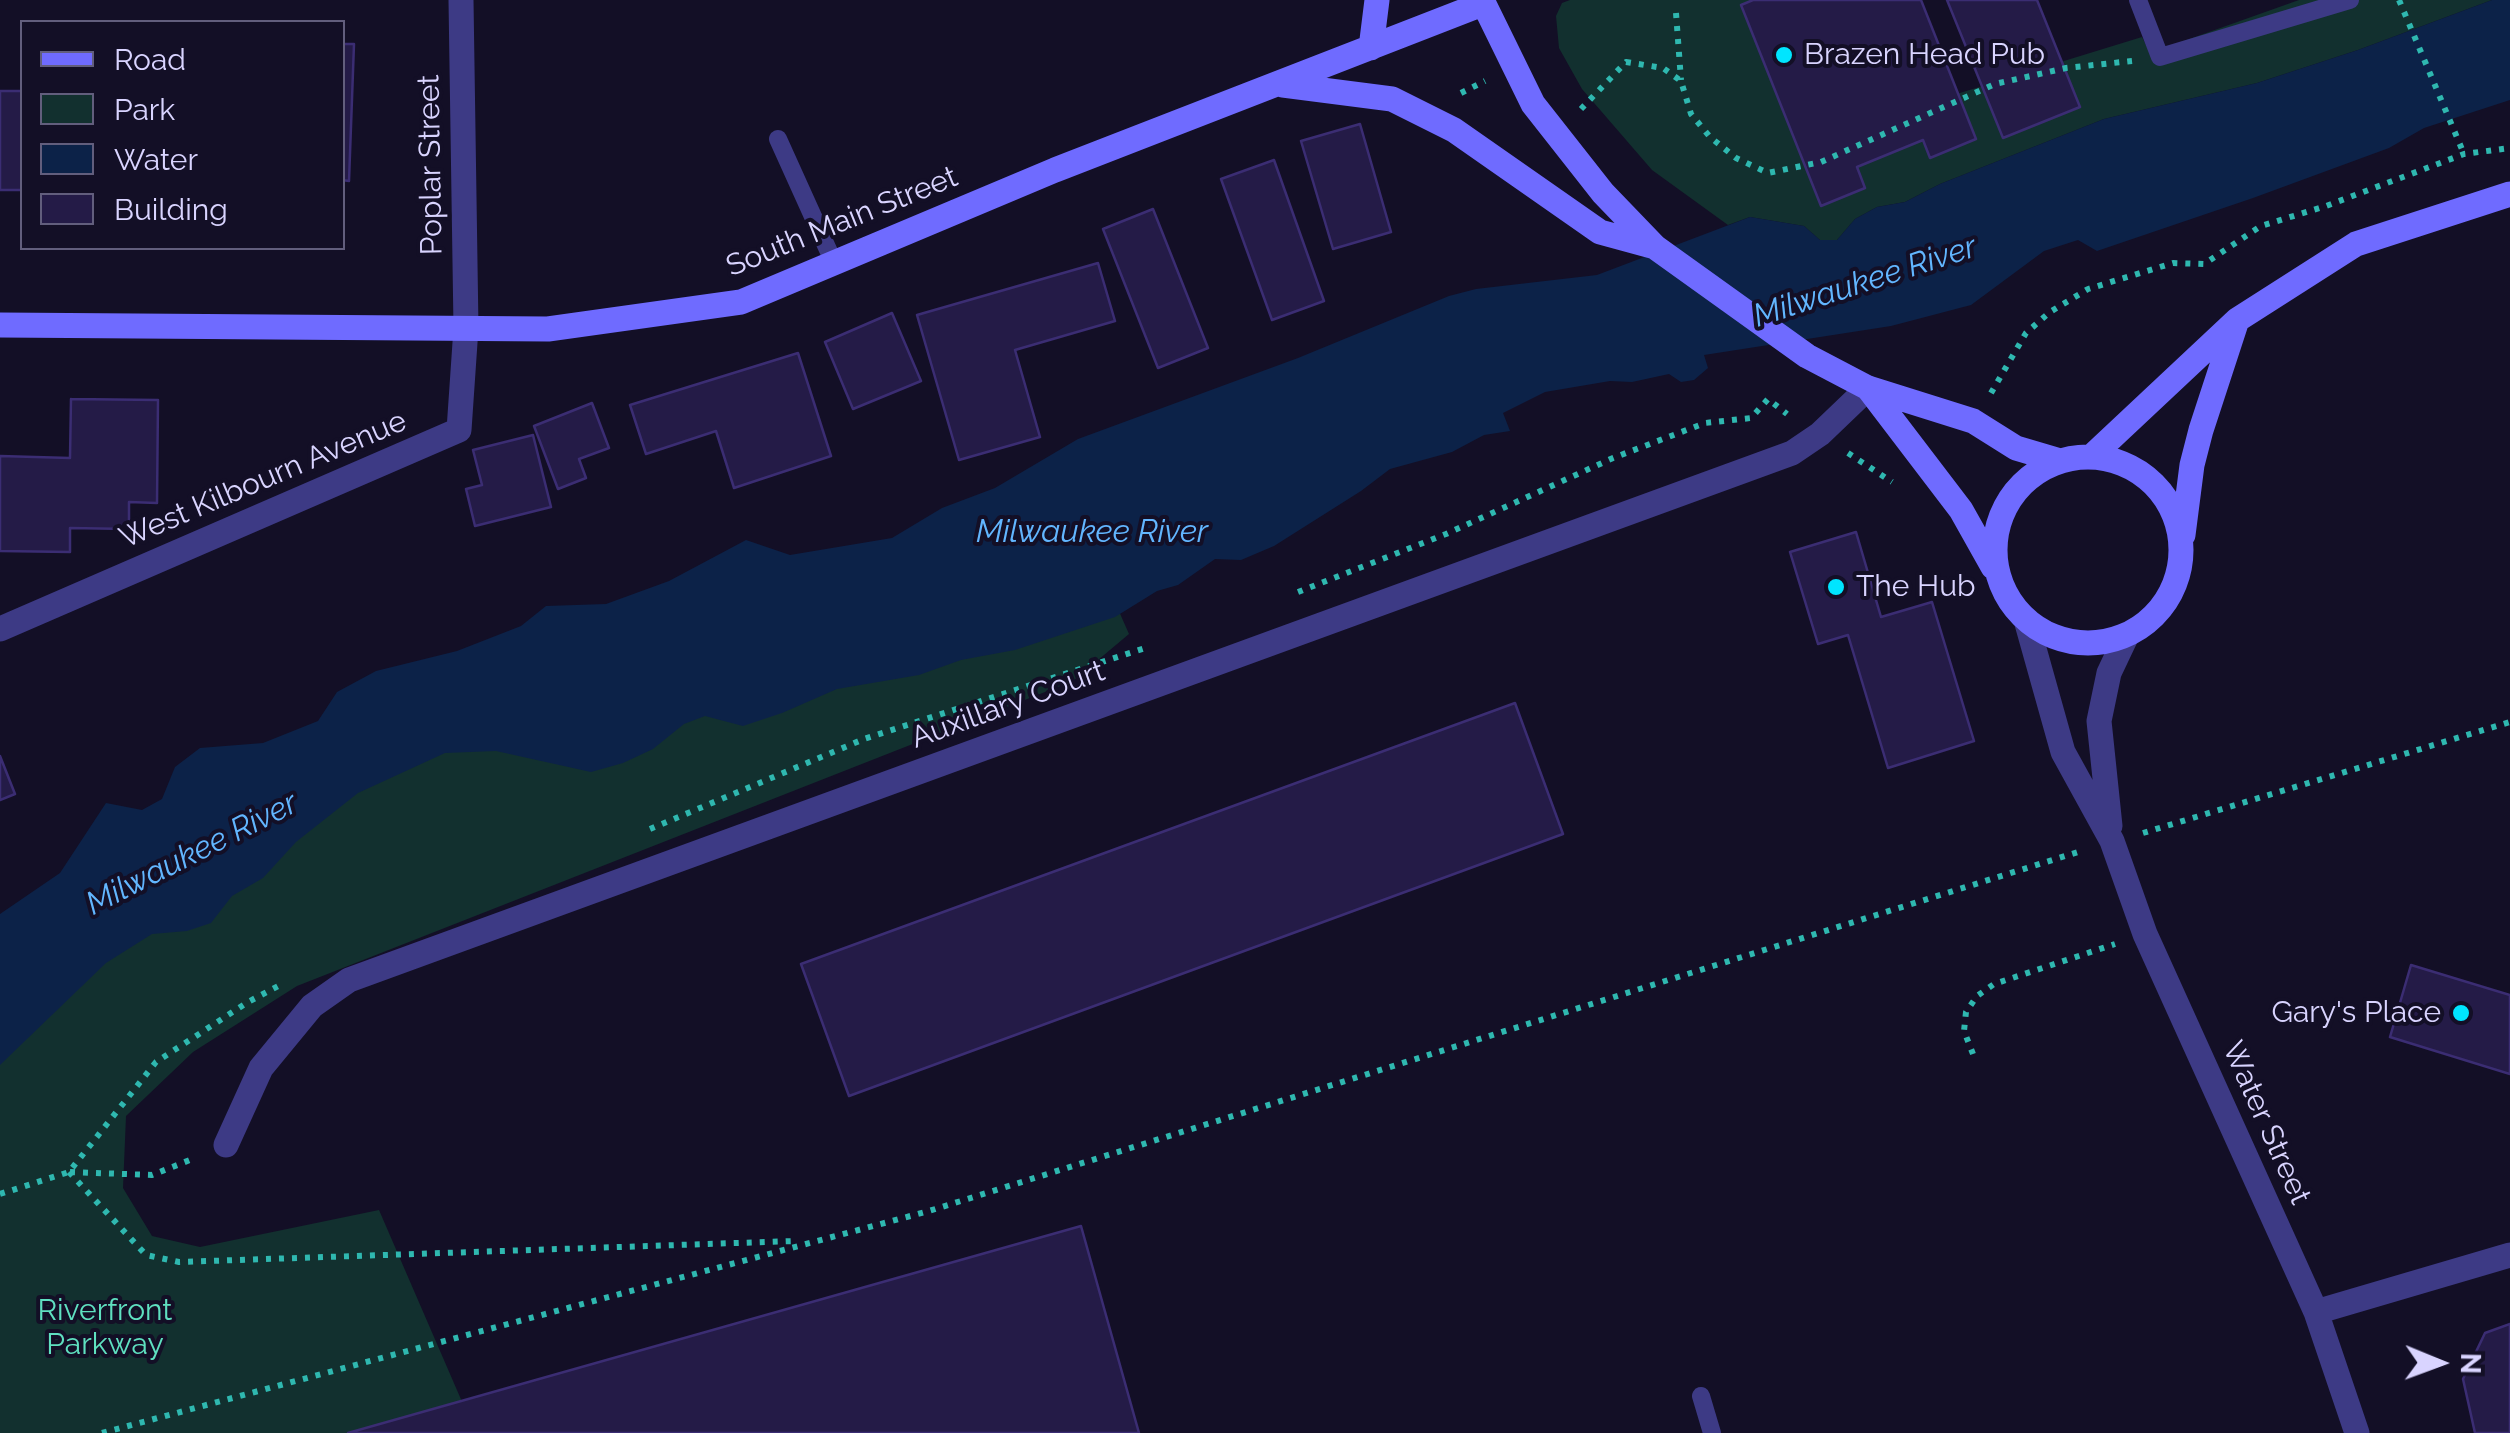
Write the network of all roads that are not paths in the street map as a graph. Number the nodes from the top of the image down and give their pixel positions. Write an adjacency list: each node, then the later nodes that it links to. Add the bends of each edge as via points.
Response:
1 (461, 0): 14 (street, Poplar Street)
2 (1377, 0): 6 (street)
3 (2138, 0): 4 (lane, via 2160,57)
4 (2350, 0)
5 (1485, 1): 6 (street, South Main Street); 10 (street, via 1533,104)
6 (1370, 48): 7 (street, South Main Street)
7 (1278, 85): 10 (street, via 1392,99 1454,130 1600,232); 11 (street, South Main Street)
8 (778, 139): 11 (lane)
9 (2510, 194): 12 (street, via 2356,244)
10 (1656, 247): 15 (street, via 1807,356)
11 (834, 263): 14 (street, South Main Street, via 741,302 548,329)
12 (2237, 320): 16 (street); 18 (street, via 2192,465)
13 (0, 325): 14 (street, South Main Street)
14 (466, 328): 21 (street, West Kilbourn Avenue, via 458,430)
15 (1868, 388): 17 (street, via 1973,421 2016,448); 19 (street, via 1961,510); 24 (street, Auxillary Court, via 1792,453 349,980 312,1006 262,1068)
16 (2092, 456): 17 (street); 18 (street, via 2122,462 2148,478 2179,530)
17 (2060, 461): 19 (street, via 2014,493 1994,548)
18 (2180, 560): 22 (street, via 2163,604)
19 (1998, 576): 20 (street)
20 (2026, 620): 22 (street, via 2074,642 2102,643); 23 (street, Water Street, via 2063,752)
21 (0, 630)
22 (2128, 634): 23 (street, Water Street, via 2109,673 2100,721)
23 (2112, 841): 26 (street, Water Street, via 2145,934)
24 (226, 1145)
25 (2510, 1255): 26 (street)
26 (2316, 1312): 29 (street, Water Street)
27 (1701, 1396): 28 (lane)
28 (1712, 1433)
29 (2357, 1433)

